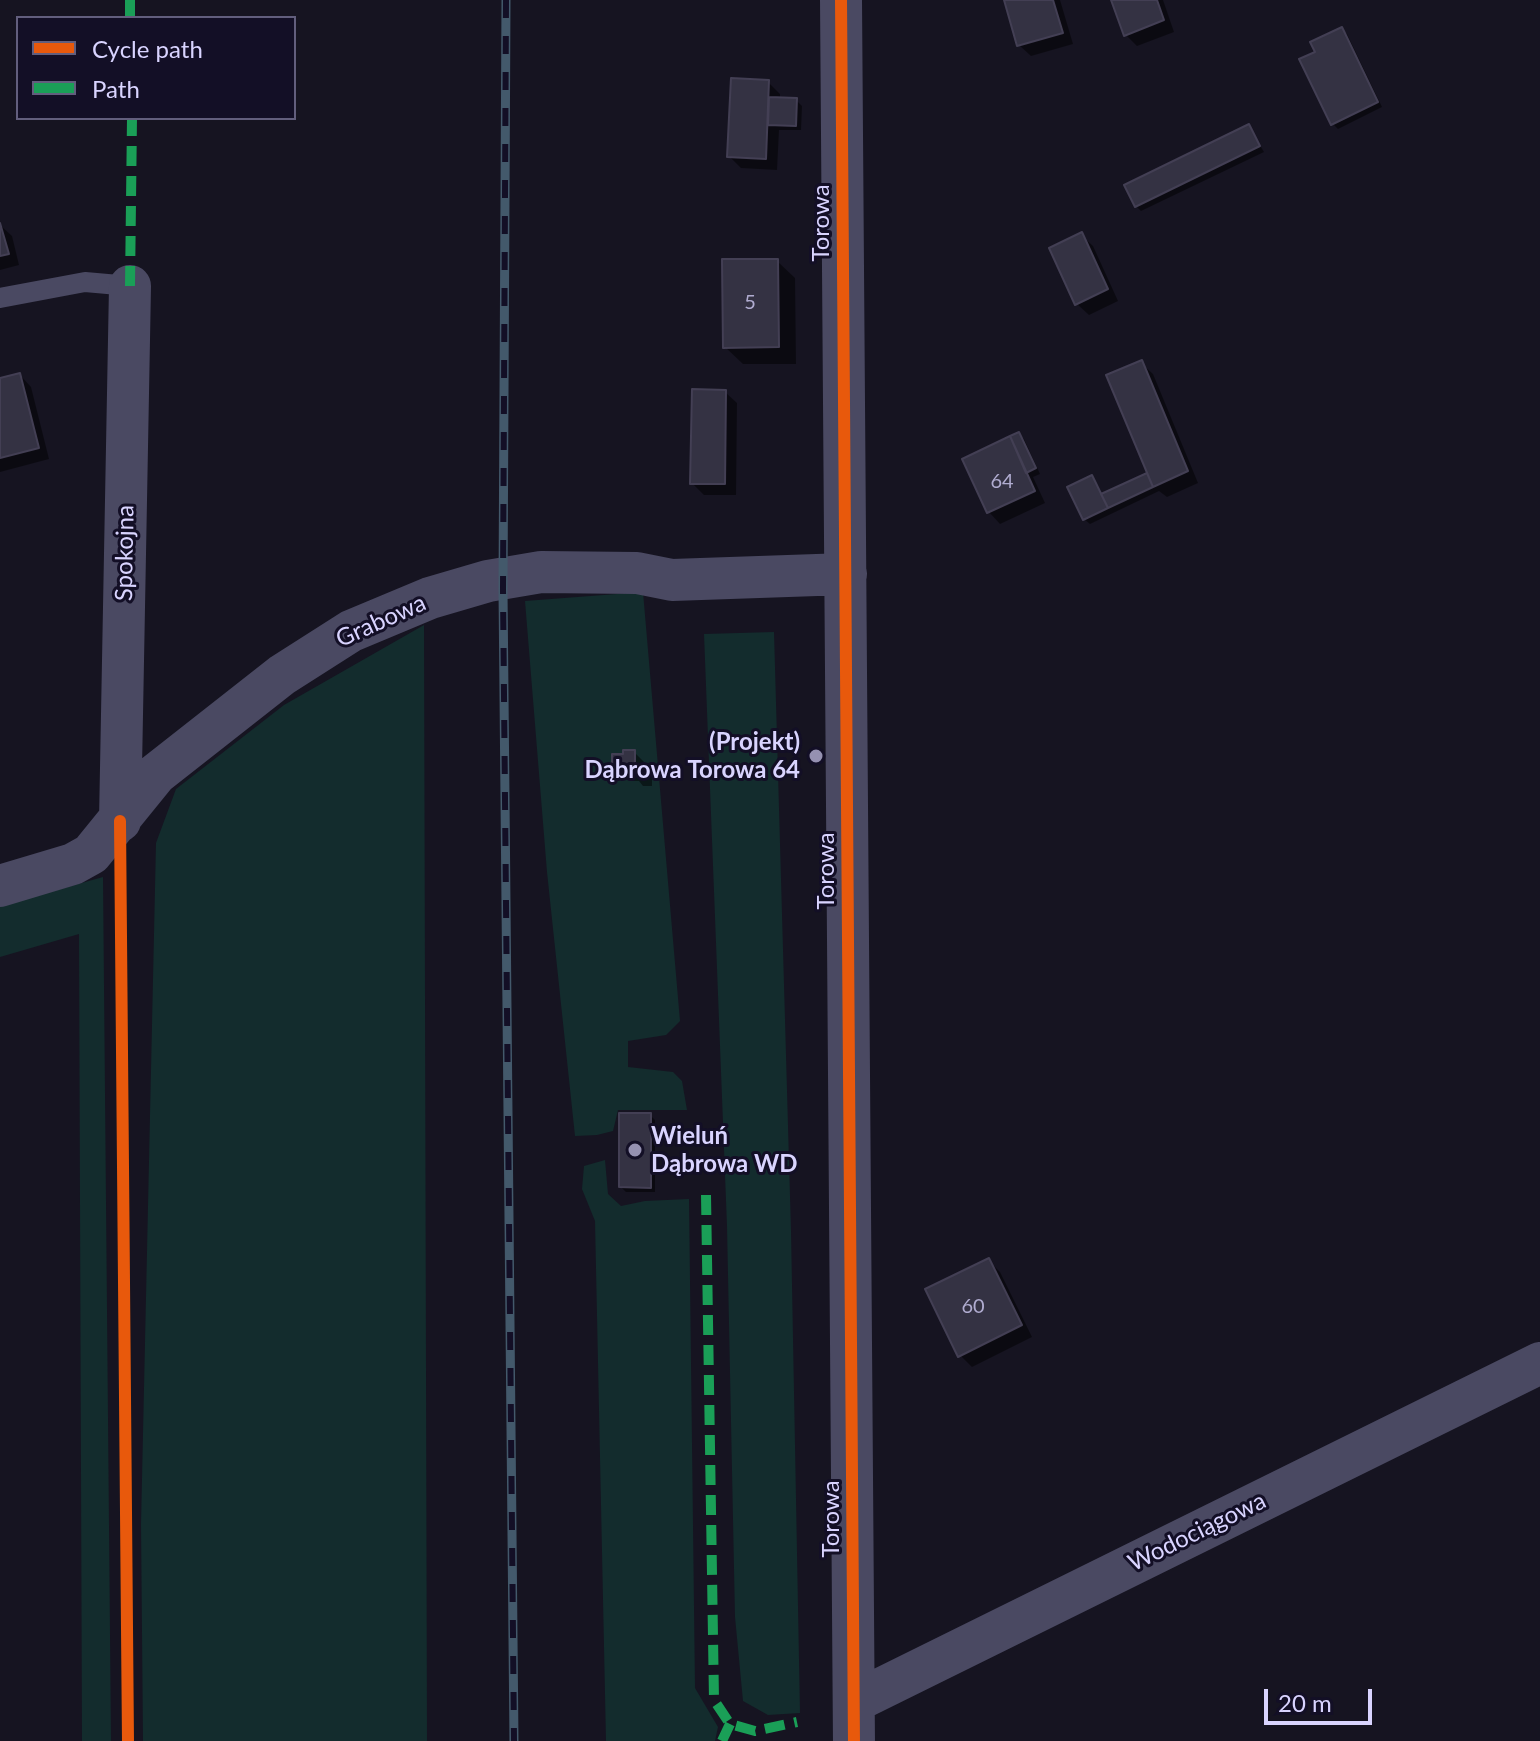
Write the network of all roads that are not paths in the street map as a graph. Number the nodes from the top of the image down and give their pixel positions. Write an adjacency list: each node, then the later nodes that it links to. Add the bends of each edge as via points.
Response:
1 (841, 0): 4 (street, Torowa)
2 (130, 286): 3 (lane, via 85,282); 5 (street, Spokojna)
3 (0, 298)
4 (846, 574): 5 (street, Grabowa, via 672,580 637,573 541,572 455,590 351,631 282,675 156,774); 8 (street, Torowa)
5 (120, 821): 6 (street, Grabowa, via 91,854 73,864)
6 (0, 886)
7 (1540, 1363): 8 (street, Wodociągowa)
8 (854, 1721)

